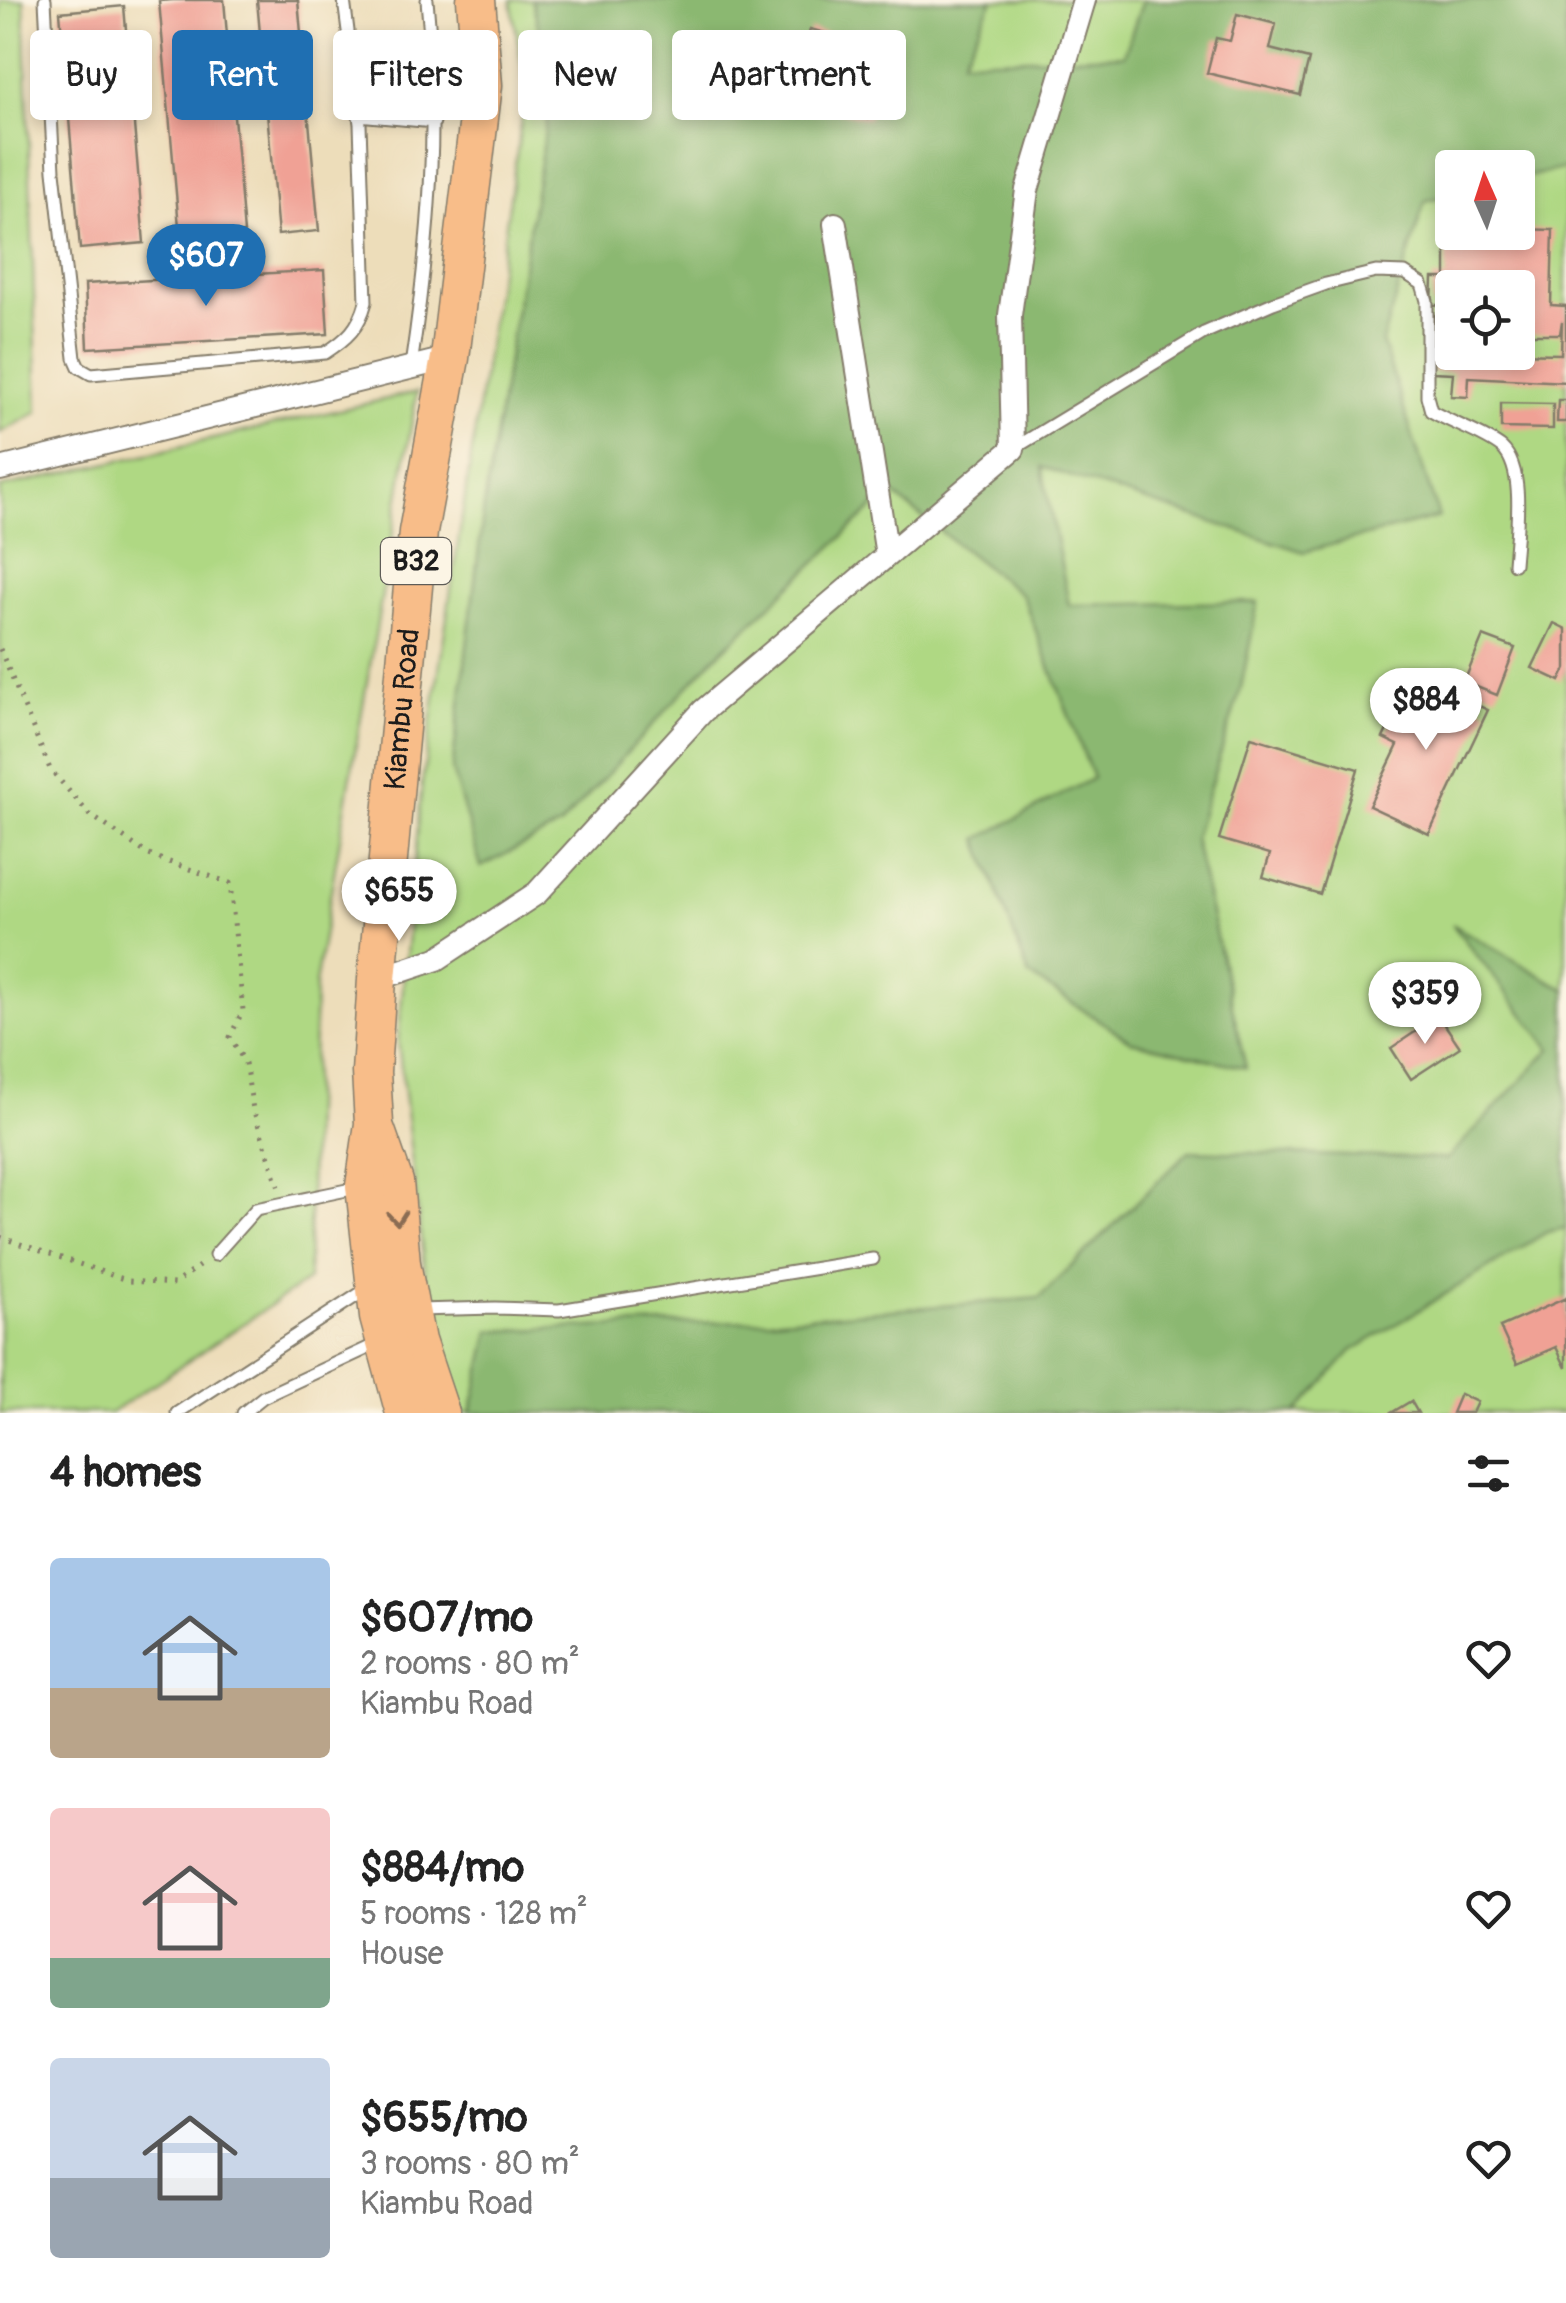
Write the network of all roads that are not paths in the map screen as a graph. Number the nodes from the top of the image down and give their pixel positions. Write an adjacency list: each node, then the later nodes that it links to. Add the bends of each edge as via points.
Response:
1 (45, 0): 8 (lane, via 54,171 76,358 91,374 325,353 348,339 366,302)
2 (344, 0): 6 (lane)
3 (427, 0): 7 (lane)
4 (476, 0): 12 (highway, Kiambu Road / B32, via 483,85)
5 (1084, 0): 14 (street, via 1026,190 1010,315)
6 (348, 30)
7 (428, 30)
8 (358, 120)
9 (412, 120): 10 (lane)
10 (434, 122): 13 (lane)
11 (834, 224): 16 (street)
12 (450, 358): 13 (street); 18 (highway, Kiambu Road / B32, via 418,532)
13 (411, 366): 15 (street)
14 (1013, 449): 16 (street); 17 (lane, via 1222,325 1326,284 1405,273 1422,284 1427,301 1431,411 1502,448 1514,466)
15 (0, 469)
16 (888, 555): 18 (street, via 703,710 537,893 437,959)
17 (1514, 564)
18 (377, 979): 19 (highway, Kiambu Road / B32)
19 (374, 1124): 20 (highway, Kiambu Road / B32); 23 (highway, Kiambu Road / B32, one-way to 23, via 394,1182 401,1262)
20 (365, 1186): 21 (lane, via 256,1209); 23 (highway, Kiambu Road / B32)
21 (215, 1255)
22 (873, 1259): 23 (lane, via 559,1310)
23 (387, 1313): 24 (lane); 25 (lane); 26 (highway, Kiambu Road / B32); 27 (highway, Kiambu Road / B32, via 416,1341)
24 (178, 1413)
25 (243, 1413)
26 (405, 1413)
27 (440, 1413)

